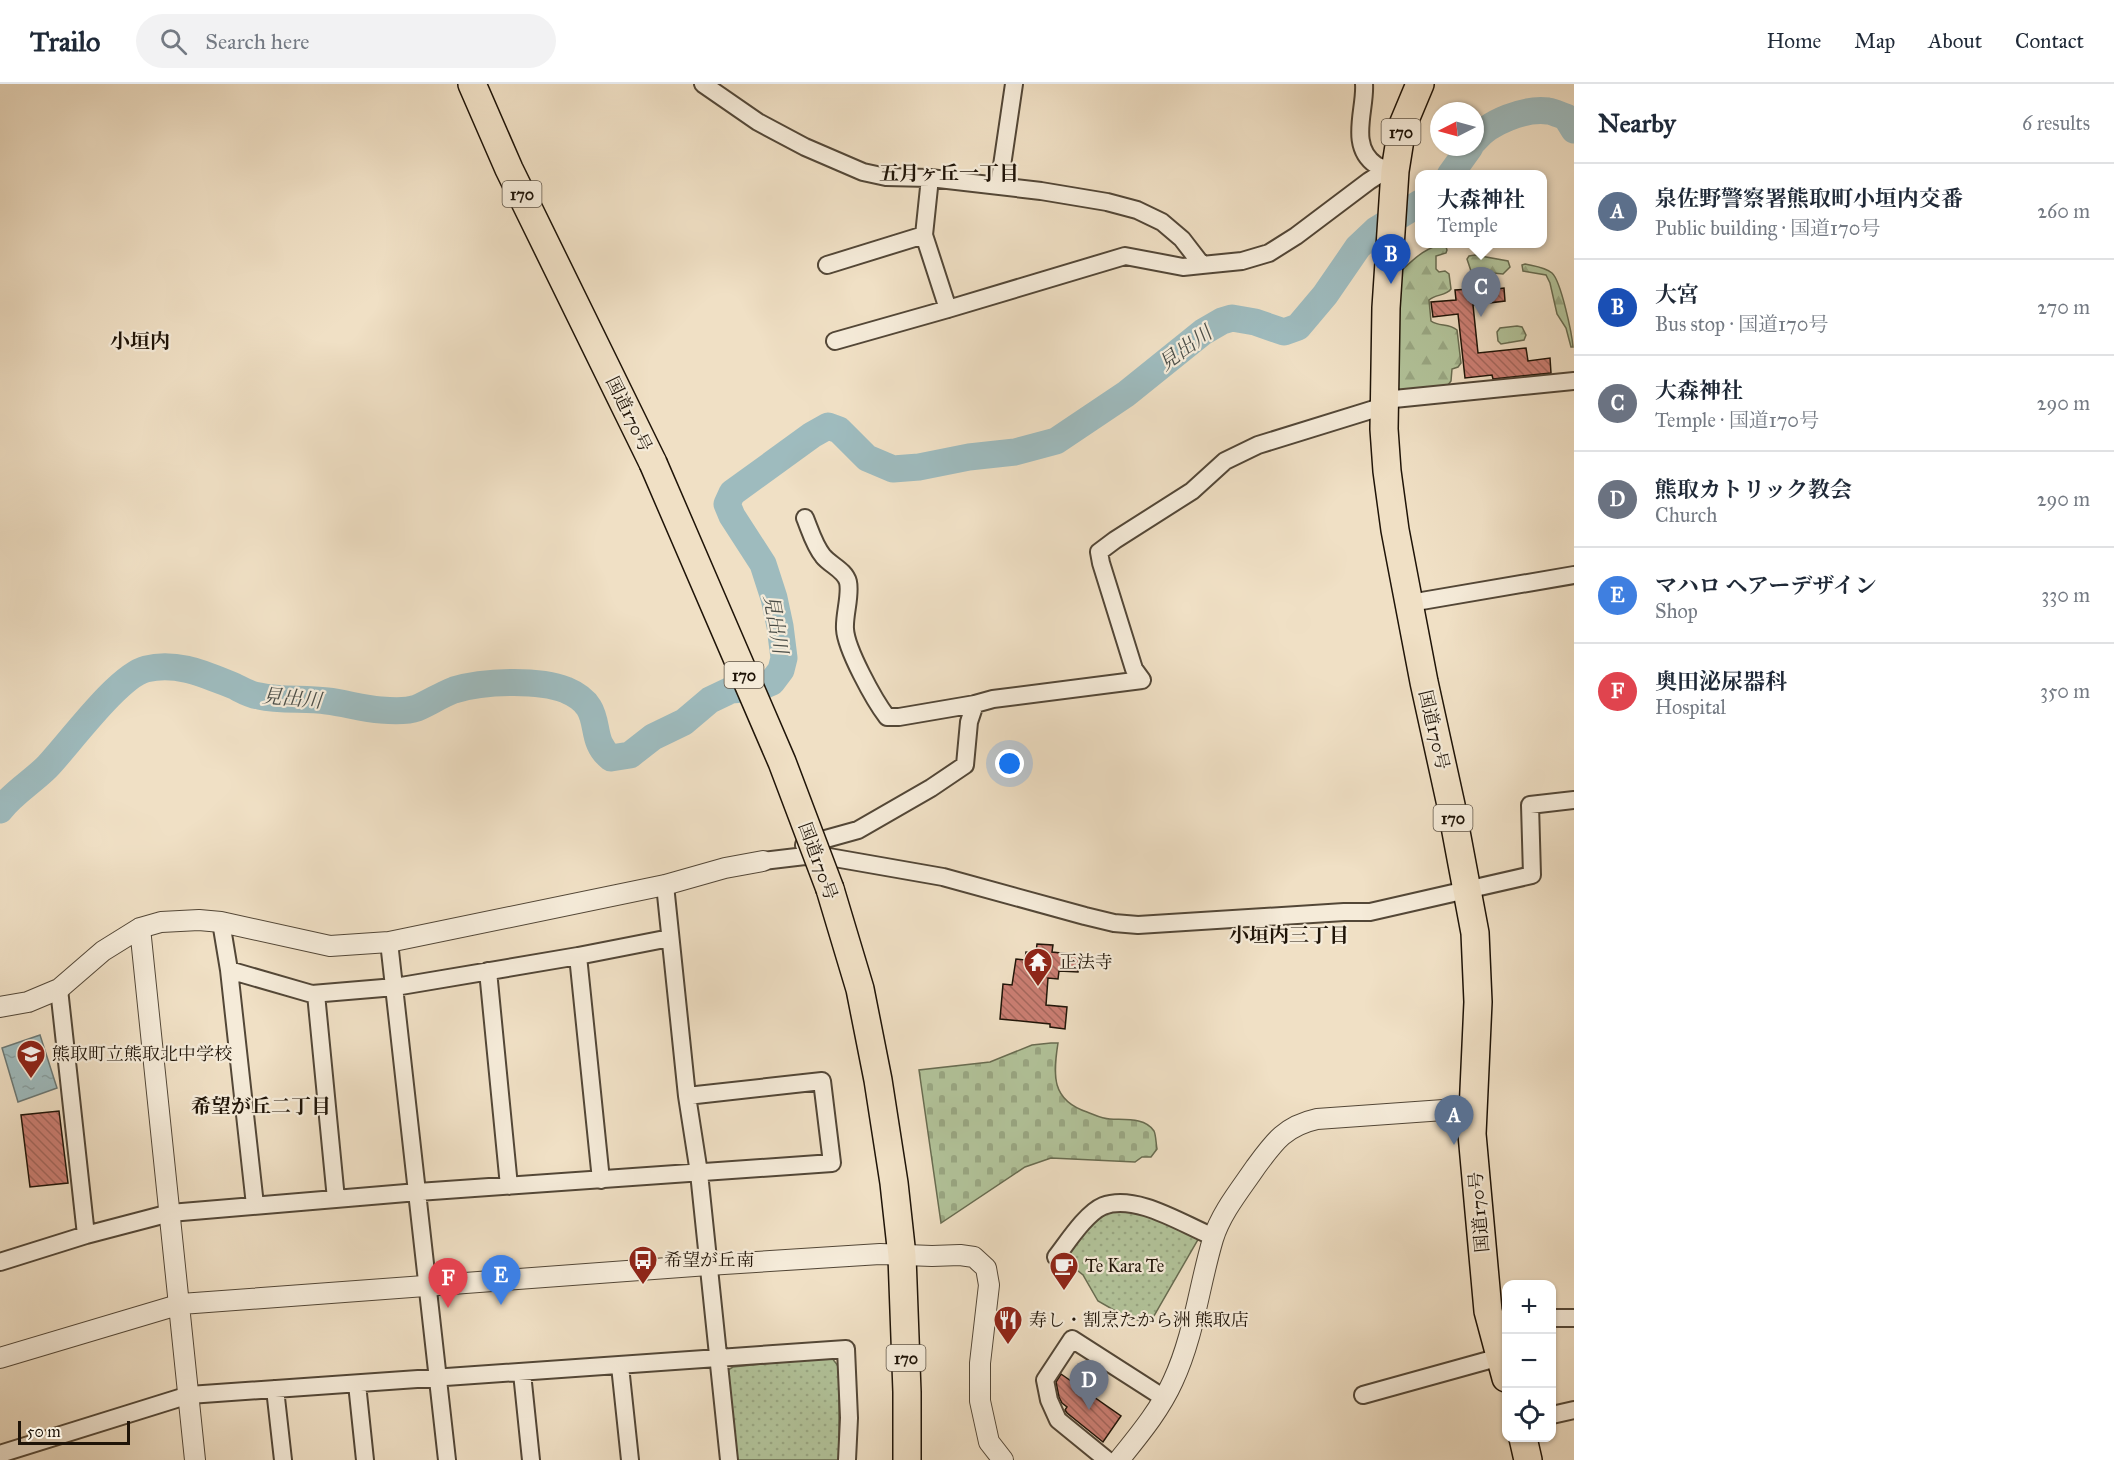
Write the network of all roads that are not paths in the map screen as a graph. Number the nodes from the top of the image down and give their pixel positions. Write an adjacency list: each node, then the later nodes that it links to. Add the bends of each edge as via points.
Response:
1 (472, 84): 13 (highway, 国道170号 / 170, via 509,169)
2 (483, 84): 13 (highway, 国道170号 / 170)
3 (703, 84): 8 (street, via 758,122 863,172)
4 (1014, 84): 9 (street)
5 (1364, 84): 7 (street, via 1361,138 1367,156)
6 (1420, 84): 7 (highway, 国道170号 / 170, via 1402,127)
7 (1394, 177): 12 (street, via 1380,174 1269,253 1242,261); 17 (highway, 国道170号 / 170)
8 (930, 178): 9 (street); 10 (street)
9 (999, 186): 12 (street, via 1137,210 1162,222 1182,239)
10 (924, 235): 11 (street); 14 (street)
11 (827, 265)
12 (1202, 265): 14 (street, via 1183,267 1125,256)
13 (576, 303): 49 (highway, 国道170号 / 170, bridge, via 652,463 782,762 830,889 860,989 878,1080)
14 (948, 309): 15 (street)
15 (835, 341)
16 (1574, 381): 17 (street)
17 (1384, 403): 20 (highway, 国道170号 / 170, via 1391,503); 21 (street, via 1258,445 1225,461 1192,491 1099,552 1134,669 1142,680)
18 (806, 518): 21 (street, via 823,555 848,582 847,640 887,717)
19 (1574, 575): 20 (street)
20 (1410, 603): 26 (highway, 国道170号 / 170)
21 (975, 704): 23 (street, via 969,722 965,765 858,830 799,846)
22 (1574, 800): 26 (street, via 1530,805 1532,875)
23 (784, 859): 24 (street); 26 (street, via 829,857 943,877 1084,916 1138,925 1370,912)
24 (763, 861): 25 (street)
25 (665, 885): 29 (street); 30 (street)
26 (1468, 889): 39 (highway, 国道170号 / 170, via 1478,963)
27 (221, 922): 28 (street, via 161,922); 30 (street, via 330,946); 32 (street)
28 (140, 928): 35 (street, via 103,951); 46 (street)
29 (670, 938): 31 (street); 38 (street)
30 (389, 942): 34 (street)
31 (578, 956): 33 (street); 41 (street)
32 (229, 970): 36 (street); 45 (street)
33 (488, 971): 34 (street); 42 (street)
34 (395, 987): 36 (street); 43 (street)
35 (59, 989): 37 (street, via 28,1002); 47 (street)
36 (316, 994): 44 (street)
37 (0, 1007)
38 (687, 1096): 40 (street); 40 (street, via 822,1081 832,1163)
39 (1472, 1108): 48 (street, via 1301,1122 1272,1145 1232,1201); 57 (highway, 国道170号 / 170, via 1486,1288)
40 (699, 1173): 41 (street); 52 (street)
41 (601, 1180): 42 (street)
42 (509, 1186): 43 (street)
43 (418, 1192): 44 (street); 53 (street)
44 (336, 1199): 45 (street)
45 (255, 1205): 46 (street)
46 (170, 1213): 47 (street); 54 (street)
47 (86, 1235): 51 (street)
48 (1214, 1237): 50 (street, via 1132,1203 1115,1204 1102,1206 1084,1222); 69 (street, via 1187,1346)
49 (902, 1256): 52 (street, via 880,1254); 82 (highway, 国道170号 / 170); 83 (street, via 974,1257 986,1268 989,1285 980,1401 989,1442)
50 (1056, 1257)
51 (0, 1262)
52 (708, 1265): 53 (street); 58 (street)
53 (428, 1285): 54 (street); 64 (street)
54 (180, 1304): 59 (street); 67 (street)
55 (1556, 1318): 56 (street)
56 (1574, 1318)
57 (1499, 1326): 60 (highway, 国道170号 / 170)
58 (717, 1357): 61 (street); 80 (street); 81 (street, via 846,1349)
59 (0, 1358)
60 (1502, 1358)
61 (620, 1366): 63 (street); 79 (street)
62 (1502, 1368): 68 (street)
63 (522, 1373): 64 (street); 78 (street)
64 (438, 1377): 65 (street); 77 (street)
65 (357, 1384): 66 (street); 76 (street)
66 (275, 1389): 67 (street); 75 (street)
67 (189, 1395): 73 (street); 74 (street)
68 (1363, 1395)
69 (1164, 1398): 84 (street, via 1072,1339 1045,1380 1049,1400 1058,1420); 85 (street)
70 (1574, 1410): 71 (street)
71 (1556, 1414)
72 (1524, 1442): 86 (highway)
73 (0, 1454)
74 (195, 1460)
75 (284, 1460)
76 (364, 1460)
77 (447, 1460)
78 (531, 1460)
79 (630, 1460)
80 (729, 1460)
81 (847, 1460)
82 (907, 1460)
83 (1004, 1460)
84 (1107, 1460)
85 (1119, 1460)
86 (1528, 1460)

